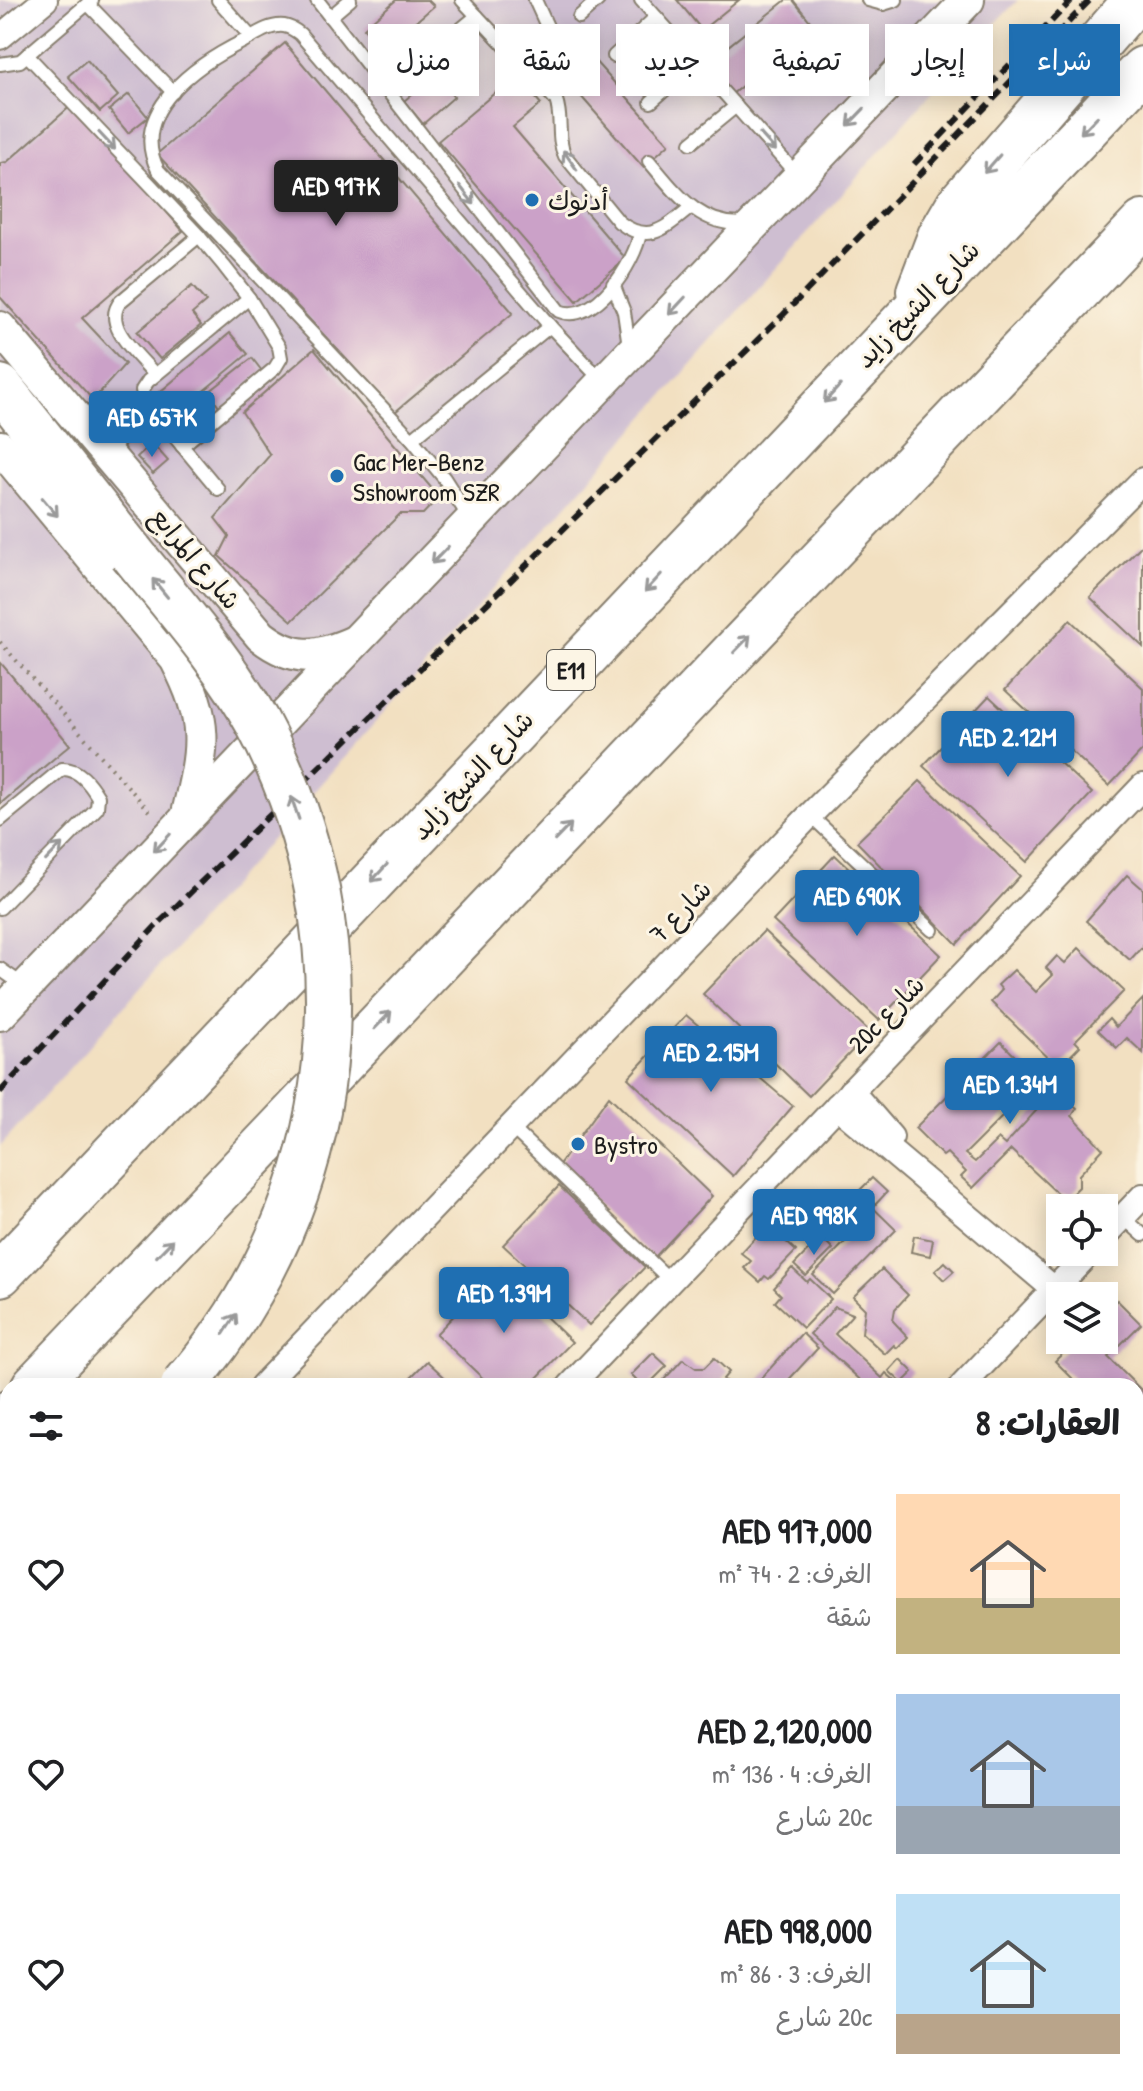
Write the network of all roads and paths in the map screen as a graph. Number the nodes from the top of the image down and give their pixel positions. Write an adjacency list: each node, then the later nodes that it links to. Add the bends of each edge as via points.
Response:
1 (45, 0): 21 (street)
2 (218, 0): 22 (lane)
3 (317, 0): 15 (lane)
4 (350, 0): 15 (lane)
5 (462, 0): 14 (lane)
6 (535, 0): 19 (lane)
7 (598, 0): 16 (lane)
8 (641, 0): 17 (lane)
9 (868, 0): 10 (lane)
10 (896, 0)
11 (968, 0): 36 (street, one-way to 36)
12 (1136, 0): 44 (highway, one-way to 44, via 958,205 926,268)
13 (90, 2): 23 (lane); 28 (lane)
14 (477, 16): 18 (lane); 40 (lane, one-way to 14, via 619,222 565,156 556,100)
15 (330, 17): 26 (lane)
16 (579, 17)
17 (656, 17): 20 (lane); 24 (lane)
18 (467, 24)
19 (546, 24)
20 (662, 24)
21 (0, 37)
22 (251, 37): 28 (lane, via 201,65); 45 (lane, via 275,26 300,34)
23 (27, 55): 25 (lane, via 13,64); 41 (lane, one-way to 41)
24 (614, 56)
25 (0, 64)
26 (368, 67)
27 (1143, 69): 44 (highway, شارع الشيخ زايد / E11, one-way to 44)
28 (173, 92): 52 (lane, via 162,104 151,139 158,170)
29 (390, 96): 42 (lane, one-way to 42, via 554,307 571,315 585,312)
30 (658, 96): 32 (lane)
31 (727, 96): 33 (lane)
32 (651, 102)
33 (736, 106): 34 (lane); 36 (lane, one-way to 36)
34 (691, 143)
35 (649, 161): 37 (lane)
36 (799, 177): 38 (street)
37 (690, 208): 38 (lane, via 727,223); 40 (lane, via 663,229)
38 (755, 222): 47 (street, one-way to 47)
39 (1143, 223): 81 (highway, one-way to 39)
40 (640, 233): 42 (lane, via 634,256)
41 (199, 236): 43 (lane); 48 (lane, via 115,311 117,328)
42 (613, 284): 47 (lane, via 624,312)
43 (249, 298): 48 (lane); 53 (lane, via 279,347 279,363)
44 (915, 307): 78 (highway, شارع الشيخ زايد / E11, one-way to 78)
45 (550, 326): 49 (lane); 52 (lane)
46 (0, 328): 55 (street, شارع المرابع)
47 (629, 357): 49 (street)
48 (155, 375): 51 (lane, via 142,390)
49 (604, 383): 58 (street)
50 (0, 387): 86 (highway, one-way to 50, bridge, via 248,1297 301,1180 321,1096 329,1010 321,910 306,839 275,759 233,683)
51 (151, 409): 53 (lane); 55 (lane)
52 (412, 439): 58 (lane)
53 (182, 446): 57 (lane)
54 (0, 447): 62 (street, one-way to 62)
55 (106, 453): 59 (street, شارع المرابع)
56 (1143, 480): 64 (street, شارع 7)
57 (218, 489)
58 (472, 521): 60 (street, one-way to 60)
59 (253, 625): 60 (street, شارع المرابع, via 271,644 296,654 323,654); 62 (street, via 252,648 227,672 201,672)
60 (357, 641): 66 (street)
61 (0, 642): 66 (path)
62 (176, 659): 66 (street, via 202,731 200,762)
63 (1143, 786): 71 (street, 20c شارع)
64 (810, 815): 68 (lane); 72 (street, شارع 7)
65 (0, 820): 67 (lane, one-way to 65, via 97,808 98,797 79,773 62,769)
66 (179, 825): 69 (street, one-way to 69)
67 (0, 908)
68 (932, 930)
69 (13, 978): 70 (street)
70 (0, 1014)
71 (844, 1098): 79 (street, 20c شارع); 82 (street)
72 (511, 1127): 79 (lane); 87 (street, شارع 7)
73 (1143, 1196): 74 (street)
74 (1123, 1217): 75 (street); 76 (lane)
75 (1118, 1222)
76 (1143, 1235)
77 (1077, 1266): 80 (street)
78 (0, 1274)
79 (671, 1281): 88 (street, 20c شارع)
80 (1061, 1282)
81 (124, 1291): 84 (highway); 85 (highway)
82 (1046, 1294)
83 (1046, 1298): 89 (street)
84 (42, 1378)
85 (78, 1378)
86 (189, 1378)
87 (270, 1378)
88 (578, 1378)
89 (970, 1378)

